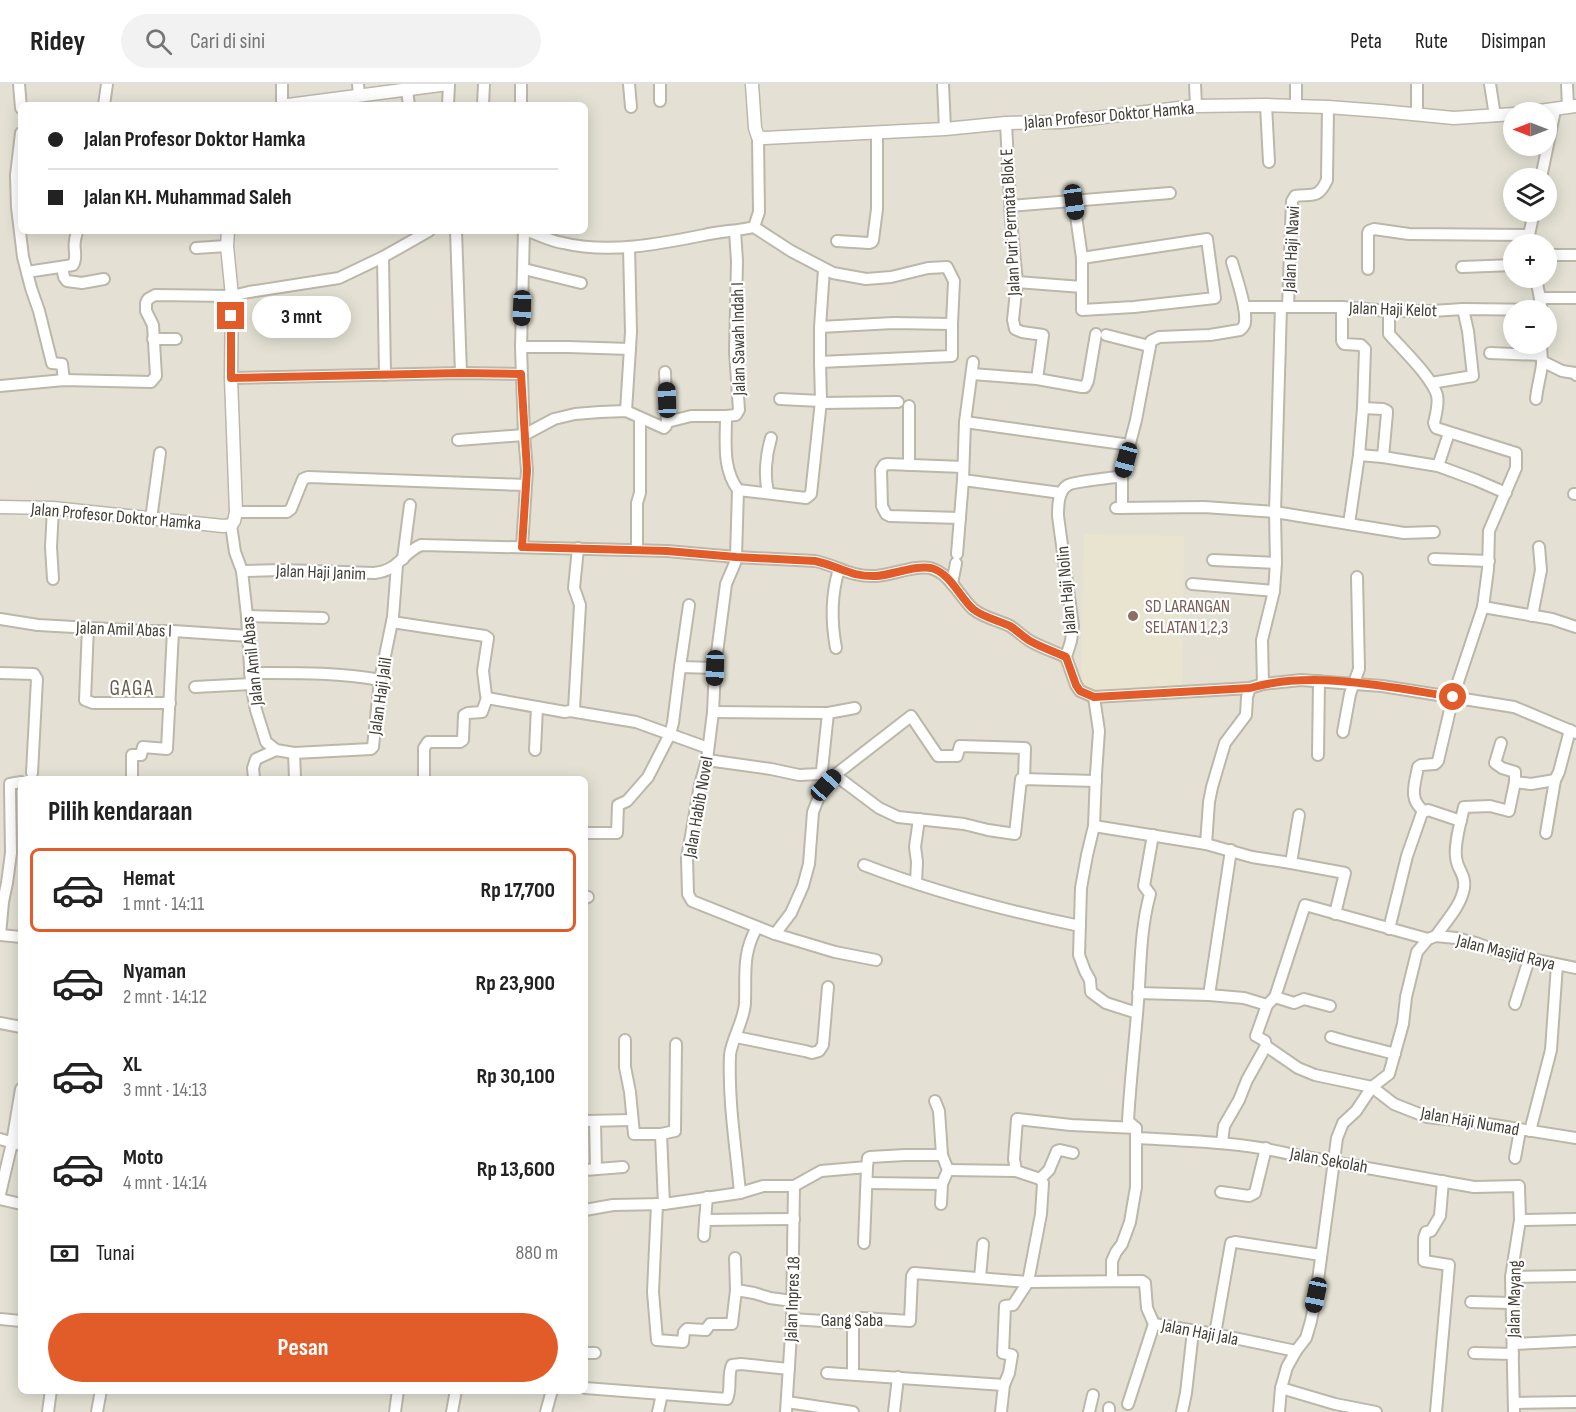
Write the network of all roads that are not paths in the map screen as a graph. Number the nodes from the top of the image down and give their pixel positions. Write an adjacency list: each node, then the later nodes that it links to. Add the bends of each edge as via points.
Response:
1 (19, 84): 19 (street)
2 (107, 84): 20 (street)
3 (282, 84): 21 (street)
4 (449, 84): 16 (street); 24 (street)
5 (484, 84): 25 (street)
6 (521, 84): 26 (street)
7 (629, 84): 30 (street)
8 (660, 84): 18 (street)
9 (752, 84): 40 (street)
10 (944, 84): 38 (street)
11 (1195, 84): 28 (street)
12 (1296, 84): 29 (street)
13 (1417, 84): 34 (street)
14 (1490, 84): 36 (street)
15 (1567, 84): 32 (street)
16 (406, 87): 17 (street); 23 (street)
17 (359, 90): 22 (street)
18 (660, 101)
19 (20, 102)
20 (104, 102)
21 (282, 102)
22 (302, 102)
23 (408, 102)
24 (448, 102)
25 (483, 102)
26 (521, 102)
27 (1266, 105): 28 (street, Jalan Profesor Doktor Hamka); 29 (street, Jalan Profesor Doktor Hamka); 42 (street)
28 (1196, 106): 37 (street, Jalan Profesor Doktor Hamka, via 1060,122)
29 (1296, 106): 31 (street, Jalan Profesor Doktor Hamka)
30 (631, 107)
31 (1328, 107): 34 (street, Jalan Profesor Doktor Hamka); 82 (street, Jalan Haji Nawi, via 1326,180 1317,195 1294,196 1292,201)
32 (1572, 107): 33 (street)
33 (1557, 110)
34 (1417, 114): 36 (street, Jalan Profesor Doktor Hamka, via 1454,118)
35 (1503, 115): 36 (street, Jalan Profesor Doktor Hamka)
36 (1496, 116)
37 (1006, 123): 38 (street, Jalan Profesor Doktor Hamka); 45 (street, Jalan Puri Permata Blok E)
38 (945, 129): 39 (street, Jalan Profesor Doktor Hamka)
39 (878, 132): 40 (street, Jalan Profesor Doktor Hamka); 57 (street, via 873,240)
40 (758, 136): 47 (street, via 759,212)
41 (18, 158): 46 (street)
42 (1269, 162)
43 (1170, 193): 44 (street)
44 (1074, 202): 45 (street); 64 (street)
45 (1011, 206): 74 (street, Jalan Puri Permata Blok E)
46 (18, 221)
47 (754, 227): 48 (street); 70 (street)
48 (735, 231): 59 (street); 113 (street, Jalan Sawah Indah I, via 739,410 736,415)
49 (20, 234): 72 (street)
50 (77, 234): 67 (street, via 75,264)
51 (228, 234): 58 (street)
52 (424, 234): 63 (street)
53 (456, 234): 99 (street)
54 (526, 234): 69 (street)
55 (535, 234): 59 (street, via 563,243)
56 (1503, 239): 71 (street, via 1374,229 1368,233)
57 (837, 240)
58 (227, 246): 60 (street); 78 (street)
59 (629, 247): 93 (street)
60 (196, 248)
61 (1557, 255): 62 (street)
62 (1576, 255)
63 (383, 257): 78 (street, via 339,278); 102 (street)
64 (1082, 258): 76 (street); 76 (street, via 1207,239 1215,298 1082,310)
65 (1232, 262): 81 (street)
66 (1503, 265): 68 (street)
67 (62, 267): 72 (street); 73 (street, via 67,281)
68 (1462, 267)
69 (524, 269): 75 (street); 92 (street)
70 (824, 269): 87 (street, via 866,279 947,267 954,280); 88 (street)
71 (1368, 269)
72 (27, 272): 105 (street, via 52,363 62,364)
73 (104, 279)
74 (1017, 282): 76 (street); 104 (street, Jalan Puri Permata Blok E, via 1015,329 1043,335)
75 (581, 283)
76 (1082, 287)
77 (1540, 288): 79 (street)
78 (232, 296): 89 (street, via 155,295 148,299 146,311 153,325); 103 (street)
79 (1544, 298): 80 (street)
80 (1576, 298)
81 (1244, 307): 82 (street, Jalan Haji Kelot); 91 (street, via 1245,322 1240,330 1159,337)
82 (1285, 307): 83 (street, Jalan Haji Kelot); 139 (street)
83 (1342, 307): 86 (street, Jalan Haji Kelot); 111 (street, via 1342,341 1365,349)
84 (1463, 309): 85 (street, Jalan Haji Kelot); 86 (street, Jalan Haji Kelot); 106 (street, via 1473,376)
85 (1503, 310)
86 (1389, 311): 106 (street, via 1389,334)
87 (952, 324): 88 (street); 97 (street, via 952,356)
88 (820, 327): 97 (street)
89 (153, 339): 90 (street); 105 (street, via 156,376 151,382)
90 (176, 339)
91 (1149, 346): 104 (street, via 1101,335 1084,387); 121 (street)
92 (521, 347): 93 (street); 100 (street)
93 (630, 349): 112 (street)
94 (1490, 353): 96 (street)
95 (1541, 354): 96 (street)
96 (1541, 358): 101 (street, via 1562,371); 109 (street)
97 (820, 362): 110 (street)
98 (665, 372): 115 (street)
99 (461, 373): 100 (street); 102 (street)
100 (521, 374): 118 (street)
101 (1576, 374)
102 (385, 375): 103 (street)
103 (231, 378): 138 (street)
104 (1037, 379): 116 (street, via 973,368)
105 (64, 380): 107 (street)
106 (1431, 383): 117 (street, via 1438,405 1434,423 1436,428)
107 (0, 386)
108 (780, 399): 110 (street)
109 (1536, 399)
110 (821, 402): 125 (street, via 904,404); 132 (street, via 811,494 806,498)
111 (1364, 408): 123 (street); 124 (street, via 1387,411)
112 (626, 411): 114 (street); 118 (street, via 554,419)
113 (726, 416): 115 (street, via 691,416); 131 (street, Jalan Sawah Indah I, via 725,456)
114 (640, 418): 115 (street, via 664,428); 148 (street)
115 (667, 422)
116 (965, 422): 121 (street); 127 (street)
117 (1449, 433): 126 (street); 134 (street, via 1516,453 1516,468)
118 (524, 435): 120 (street); 130 (street)
119 (771, 438): 132 (street, via 765,483)
120 (458, 440)
121 (1130, 445): 128 (street)
122 (160, 453): 141 (street)
123 (1359, 455): 124 (street); 142 (street)
124 (1383, 457): 126 (street)
125 (909, 465): 127 (street); 140 (street, via 882,467 883,511 890,516)
126 (1438, 466): 134 (street)
127 (963, 467): 129 (street)
128 (1122, 474): 133 (street, via 1068,485); 139 (street, via 1119,508 1204,507)
129 (963, 480): 133 (street); 140 (street)
130 (525, 486): 138 (street, via 308,477 303,479 287,512); 145 (street)
131 (738, 490): 132 (street); 149 (street, Jalan Habib Novel)
132 (768, 492)
133 (1061, 493): 174 (street, Jalan Haji Nolin, via 1058,516 1073,626)
134 (1506, 493): 152 (street, via 1489,531)
135 (410, 505): 153 (street)
136 (0, 507): 137 (street, Jalan Profesor Doktor Hamka)
137 (53, 508): 141 (street, Jalan Profesor Doktor Hamka); 158 (street)
138 (236, 512): 143 (street)
139 (1275, 512): 142 (street); 154 (street)
140 (960, 518): 159 (street)
141 (151, 519): 143 (street, Jalan Profesor Doktor Hamka)
142 (1349, 524): 144 (street, via 1404,533)
143 (231, 525): 156 (street, Jalan Amil Abas)
144 (1434, 532)
145 (522, 547): 147 (street, Jalan Haji Janim); 153 (street, Jalan Haji Janim, via 421,545)
146 (1539, 547): 165 (street, via 1540,570)
147 (578, 548): 148 (street, Jalan Haji Janim); 191 (street, via 574,588 580,605)
148 (637, 550): 149 (street, Jalan Haji Janim)
149 (736, 557): 155 (street, Jalan Haji Janim, via 815,561); 176 (street, Jalan Habib Novel, via 726,584)
150 (1213, 560): 154 (street)
151 (1434, 560): 152 (street)
152 (1489, 561): 163 (street)
153 (400, 562): 156 (street, Jalan Haji Janim, via 386,572 374,573); 168 (street, Jalan Haji Jalil)
154 (1276, 564): 161 (street)
155 (839, 569): 159 (street, Jalan Haji Janim, via 859,576 878,576 930,568 942,573); 173 (street, via 832,595)
156 (242, 571): 164 (street, Jalan Amil Abas)
157 (1357, 577): 181 (street, via 1359,669)
158 (53, 579)
159 (952, 584): 174 (street, Jalan Haji Janim, via 984,616)
160 (1192, 584): 161 (street)
161 (1274, 591): 182 (street, via 1262,640)
162 (689, 606): 175 (street)
163 (1483, 607): 165 (street); 186 (street)
164 (247, 616): 166 (street); 172 (street, Jalan Amil Abas)
165 (1532, 616): 170 (street)
166 (323, 618)
167 (0, 620): 169 (street, Jalan Amil Abas I)
168 (392, 622): 179 (street, Jalan Haji Jalil); 187 (street, via 488,638 483,671)
169 (88, 627): 171 (street, Jalan Amil Abas I); 188 (street, via 86,700)
170 (1576, 627)
171 (173, 630): 172 (street, Jalan Amil Abas I); 188 (street)
172 (249, 636): 178 (street, Jalan Amil Abas)
173 (836, 648)
174 (1066, 657): 185 (street, Jalan Haji Nolin, via 1080,691)
175 (680, 667): 176 (street); 196 (street)
176 (715, 668): 192 (street, Jalan Habib Novel)
177 (0, 673): 204 (street, via 28,673 37,679)
178 (251, 678): 179 (street, via 321,674); 183 (street); 199 (street, Jalan Amil Abas, via 266,742)
179 (380, 680): 201 (street, Jalan Haji Jalil, via 371,749)
180 (1319, 681): 181 (street); 182 (street); 202 (street)
181 (1354, 683): 186 (street); 195 (street)
182 (1263, 684): 184 (street)
183 (195, 687)
184 (1250, 688): 185 (street); 223 (street, via 1246,715 1226,743 1212,787)
185 (1094, 697): 212 (street, via 1099,731)
186 (1453, 697): 194 (street, via 1514,707); 215 (street, via 1438,761 1418,767 1414,795 1417,806)
187 (487, 698): 189 (street); 209 (street, via 482,712 464,715 463,740 428,742 424,748)
188 (170, 703): 206 (street, via 167,749 143,747 141,755 132,755)
189 (537, 707): 191 (street); 200 (street)
190 (855, 708): 193 (street)
191 (572, 710): 196 (street, via 636,722)
192 (713, 712): 193 (street); 198 (street, Jalan Habib Novel)
193 (828, 713): 203 (street, via 820,774 799,775)
194 (1573, 731): 211 (street)
195 (1343, 732)
196 (670, 734): 198 (street); 220 (street, via 648,777 627,801 618,805 617,833)
197 (1502, 743): 213 (street, via 1495,763 1515,772)
198 (708, 748): 203 (street, Jalan Habib Novel)
199 (276, 750): 201 (street); 207 (street, via 256,759)
200 (535, 750)
201 (294, 753): 208 (street)
202 (1318, 755)
203 (707, 760): 231 (street, Jalan Habib Novel, via 687,858 688,894 692,901)
204 (32, 773)
205 (835, 775): 210 (street, via 911,716 938,756 957,756 960,746 1025,748); 217 (street, via 879,808 898,817); 233 (street, via 821,792 813,812 803,886 791,913)
206 (132, 776)
207 (254, 776)
208 (295, 776)
209 (424, 776)
210 (1024, 780): 212 (street); 217 (street, via 1021,779 1015,834)
211 (1555, 780): 213 (street); 221 (street)
212 (1096, 781): 219 (street)
213 (1515, 782): 218 (street, via 1509,811 1490,806 1464,807)
214 (18, 783): 225 (street, via 10,784)
215 (1424, 811): 218 (street); 232 (street, via 1407,856)
216 (1299, 815): 226 (street)
217 (919, 819): 228 (street)
218 (1461, 821): 236 (street, via 1456,859 1464,876 1464,887 1460,901)
219 (1094, 826): 222 (street); 230 (street, via 1081,888)
220 (588, 832)
221 (1546, 833)
222 (1153, 835): 223 (street); 242 (street, via 1144,886 1150,894 1143,922)
223 (1206, 844): 224 (street)
224 (1231, 850): 226 (street); 243 (street)
225 (16, 853): 234 (street, via 3,902)
226 (1291, 863): 229 (street, via 1345,873)
227 (864, 865): 228 (street)
228 (916, 883): 230 (street)
229 (1335, 914): 232 (street, Jalan Masjid Raya); 244 (street, Jalan Masjid Raya, via 1305,905)
230 (1080, 926): 247 (street, via 1079,955 1091,992 1106,1003)
231 (757, 927): 233 (street, Jalan Habib Novel); 250 (street, via 749,941 745,1005)
232 (1389, 929): 236 (street, Jalan Masjid Raya)
233 (775, 934): 238 (street, Jalan Habib Novel)
234 (0, 935): 235 (street)
235 (18, 937)
236 (1432, 937): 237 (street, Jalan Masjid Raya, via 1456,938); 255 (street, via 1417,952)
237 (1529, 959): 239 (street, Jalan Masjid Raya); 245 (street)
238 (876, 960)
239 (1557, 965): 240 (street, Jalan Masjid Raya); 260 (street, via 1551,1050)
240 (1576, 968)
241 (828, 987): 250 (street, via 823,1045 819,1051 812,1053)
242 (1138, 993): 243 (street); 247 (street)
243 (1209, 995): 244 (street)
244 (1271, 1001): 246 (street, via 1294,1003 1304,999); 254 (street, via 1256,1036)
245 (1515, 1004)
246 (1330, 1006)
247 (1137, 1013): 261 (street, via 1128,1121)
248 (0, 1023): 249 (street)
249 (18, 1026)
250 (736, 1037): 283 (street, via 730,1053 731,1101)
251 (1331, 1038): 255 (street)
252 (625, 1040): 258 (street)
253 (676, 1044): 262 (street, via 675,1130)
254 (1266, 1046): 256 (street, via 1315,1075); 265 (street, via 1224,1125)
255 (1395, 1054): 256 (street, via 1389,1074)
256 (1372, 1087): 260 (street, Jalan Haji Numad, via 1394,1104 1427,1117); 271 (street, via 1356,1112 1343,1123)
257 (935, 1101): 269 (street)
258 (632, 1120): 259 (street); 262 (street, via 634,1134)
259 (590, 1121): 274 (street)
260 (1525, 1131): 263 (street, Jalan Haji Numad); 270 (street)
261 (1137, 1133): 265 (street, Jalan Sekolah); 276 (street, Jalan Sekolah, via 1019,1118); 304 (street, via 1136,1187 1130,1222 1112,1260)
262 (661, 1134): 290 (street)
263 (1576, 1138)
264 (0, 1139): 266 (street)
265 (1222, 1143): 267 (street, Jalan Sekolah)
266 (17, 1144): 285 (street)
267 (1266, 1148): 271 (street, Jalan Sekolah); 284 (street, via 1255,1193 1249,1196)
268 (1073, 1153): 277 (street, via 1057,1151 1049,1170)
269 (942, 1155): 273 (street, via 870,1157); 275 (street)
270 (1515, 1158)
271 (1334, 1161): 278 (street, Jalan Sekolah); 299 (street)
272 (623, 1167): 274 (street)
273 (867, 1167): 279 (street); 281 (street, via 821,1171)
274 (591, 1169)
275 (948, 1170): 276 (street); 280 (street)
276 (1016, 1171): 277 (street)
277 (1040, 1179): 305 (street, via 1041,1214)
278 (1443, 1181): 282 (street, Jalan Sekolah, via 1474,1187); 354 (street, via 1440,1216 1424,1238 1424,1261 1449,1265)
279 (867, 1182): 280 (street); 297 (street)
280 (942, 1184): 289 (street)
281 (794, 1186): 283 (street, via 763,1186); 292 (street, Jalan Inpres 18)
282 (1519, 1186): 295 (street, Jalan Mayang)
283 (740, 1192): 286 (street)
284 (1221, 1192)
285 (0, 1194)
286 (707, 1197): 290 (street); 294 (street)
287 (0, 1199): 288 (street)
288 (18, 1203)
289 (941, 1203)
290 (660, 1204): 291 (street); 306 (street, via 653,1292 657,1340 683,1342 687,1329 706,1330 710,1324 732,1324)
291 (588, 1209)
292 (794, 1219): 294 (street); 307 (street, Jalan Inpres 18)
293 (1576, 1219): 295 (street)
294 (705, 1220): 296 (street)
295 (1520, 1220): 302 (street, Jalan Mayang)
296 (704, 1236)
297 (864, 1243)
298 (983, 1244): 303 (street)
299 (1321, 1255): 317 (street, via 1231,1243); 320 (street, via 1311,1321 1306,1338)
300 (735, 1258): 306 (street)
301 (1576, 1276): 302 (street)
302 (1511, 1277): 309 (street, Jalan Mayang)
303 (980, 1278): 305 (street, Jalan Haji Jala); 313 (street, Jalan Haji Jala, via 913,1274)
304 (1112, 1280): 305 (street, Jalan Haji Jala); 315 (street, Jalan Haji Jala, via 1145,1283 1147,1308)
305 (1028, 1282): 326 (street, via 1013,1305 1005,1306 1003,1353 1012,1355)
306 (736, 1290): 307 (street)
307 (792, 1301): 311 (street, Jalan Inpres 18)
308 (1471, 1302): 309 (street)
309 (1511, 1302): 319 (street, Jalan Mayang)
310 (0, 1319): 312 (street)
311 (792, 1319): 314 (street, Gang Saba); 322 (street, Jalan Inpres 18)
312 (18, 1321)
313 (911, 1321): 314 (street, Gang Saba, via 862,1318)
314 (853, 1323): 324 (street)
315 (1154, 1324): 316 (street, Jalan Haji Jala); 337 (street)
316 (1193, 1331): 317 (street, Jalan Haji Jala); 351 (street)
317 (1215, 1335): 320 (street, Jalan Haji Jala)
318 (1576, 1341): 319 (street)
319 (1513, 1349): 321 (street); 339 (street, Jalan Mayang)
320 (1296, 1351): 328 (street)
321 (1474, 1353)
322 (789, 1369): 334 (street, via 732,1365 727,1399); 338 (street, Jalan Inpres 18)
323 (827, 1373): 324 (street)
324 (853, 1373): 325 (street)
325 (898, 1377): 326 (street); 348 (street)
326 (1004, 1385): 349 (street)
327 (588, 1388): 334 (street)
328 (1281, 1388): 352 (street); 353 (street)
329 (50, 1394): 341 (street)
330 (100, 1394): 342 (street)
331 (397, 1394): 343 (street)
332 (455, 1394): 344 (street)
333 (551, 1394): 345 (street)
334 (662, 1394): 346 (street)
335 (1093, 1395): 350 (street)
336 (1576, 1402): 339 (street)
337 (1128, 1404)
338 (786, 1407): 340 (street)
339 (1514, 1407)
340 (822, 1409): 347 (street)
341 (48, 1412)
342 (97, 1412)
343 (395, 1412)
344 (452, 1412)
345 (546, 1412)
346 (658, 1412)
347 (853, 1412)
348 (894, 1412)
349 (1001, 1412)
350 (1089, 1412)
351 (1182, 1412)
352 (1279, 1412)
353 (1376, 1412)
354 (1436, 1412)

